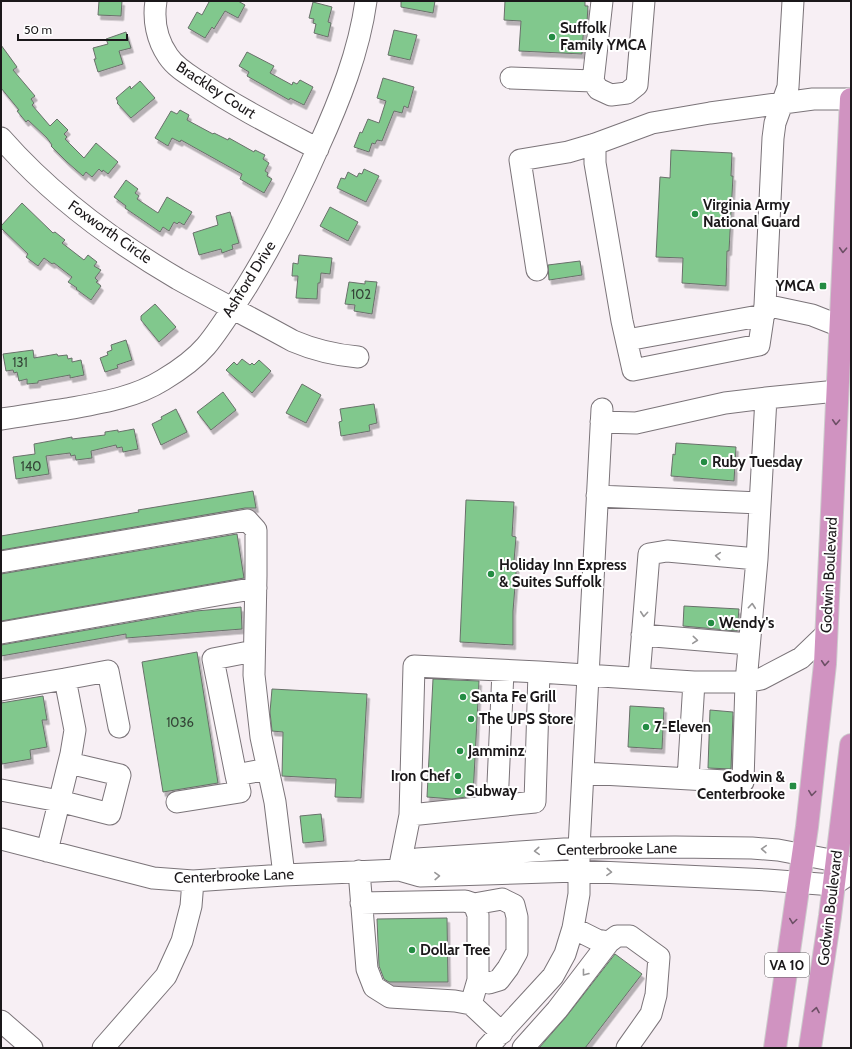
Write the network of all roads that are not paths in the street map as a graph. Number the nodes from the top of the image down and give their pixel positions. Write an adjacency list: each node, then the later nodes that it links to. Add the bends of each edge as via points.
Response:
1 (156, 1): 12 (street, Brackley Court, via 156,28 160,43 179,69 264,121)
2 (366, 1): 12 (street, Ashford Drive, via 346,80)
3 (602, 1): 7 (street)
4 (644, 1): 7 (street, via 637,85 627,93 611,95 598,89)
5 (788, 1): 9 (street, via 788,87)
6 (511, 78): 7 (street)
7 (593, 81)
8 (851, 99): 9 (street, via 813,99); 16 (highway, Godwin Boulevard / VA 10, one-way to 16)
9 (782, 104): 11 (street, via 652,123); 15 (street, via 773,138)
10 (1, 138): 14 (street, Foxworth Circle, via 53,191 122,244)
11 (595, 144): 13 (street, via 568,152 520,160); 17 (street, via 595,163)
12 (318, 149): 14 (street, Ashford Drive, via 283,223)
13 (537, 270)
14 (233, 307): 18 (street, Foxworth Circle, via 310,348); 21 (street, Ashford Drive, via 206,346 162,381 134,394 104,403)
15 (764, 310): 16 (street, via 812,315); 17 (street); 17 (street, via 760,345 633,370)
16 (840, 326): 19 (highway, Godwin Boulevard / VA 10)
17 (627, 340)
18 (358, 357)
19 (837, 391): 20 (street); 28 (highway, Godwin Boulevard / VA 10, one-way to 28)
20 (766, 398): 22 (street, via 725,403 636,423 601,416); 23 (street)
21 (1, 419)
22 (597, 496): 23 (street); 35 (street)
23 (760, 504): 24 (street)
24 (757, 559): 29 (street, one-way to 29, via 667,551 649,554); 30 (street, one-way to 24)
25 (1, 562): 26 (street, via 248,520 256,530)
26 (256, 588): 27 (street); 31 (street)
27 (1, 632)
28 (826, 634): 34 (street, via 801,658); 56 (highway, Godwin Boulevard / VA 10, one-way to 56, via 816,760)
29 (642, 635): 30 (street, one-way to 30); 36 (street)
30 (749, 644): 34 (street, via 754,655 766,667); 39 (street)
31 (254, 651): 44 (street, via 261,738); 46 (street, via 213,659)
32 (503, 671): 33 (street); 51 (street); 52 (street, via 414,666)
33 (540, 672): 35 (street); 51 (street, via 536,802)
34 (776, 672): 39 (street)
35 (588, 675): 36 (street); 45 (street)
36 (639, 677): 38 (street)
37 (65, 679): 40 (street); 41 (street, via 108,672); 43 (street, via 75,730)
38 (694, 682): 39 (street); 47 (street)
39 (746, 682): 47 (street, via 743,782)
40 (1, 690)
41 (119, 728)
42 (851, 745): 57 (highway, Godwin Boulevard / VA 10)
43 (69, 763): 49 (street); 49 (street, via 120,775 110,814)
44 (268, 769): 46 (street); 61 (street)
45 (584, 773): 47 (street); 54 (street)
46 (236, 775): 50 (street, via 240,792)
47 (688, 779)
48 (1, 790): 49 (street)
49 (59, 801): 55 (street)
50 (177, 802)
51 (497, 806): 52 (street)
52 (410, 815): 58 (street)
53 (1, 839): 55 (street, Centerbrooke Lane)
54 (579, 848): 56 (street, Centerbrooke Lane, one-way to 54, via 752,848); 58 (street, Centerbrooke Lane, one-way to 58, via 417,859); 60 (street)
55 (47, 851): 62 (street, Centerbrooke Lane, via 153,878)
56 (803, 855): 57 (street, Centerbrooke Lane); 63 (highway, Godwin Boulevard / VA 10)
57 (846, 868): 64 (highway, Godwin Boulevard / VA 10)
58 (399, 870): 59 (street, Centerbrooke Lane); 60 (street, Centerbrooke Lane, one-way to 60, via 420,876)
59 (359, 871): 61 (street, Centerbrooke Lane); 65 (street)
60 (578, 871): 63 (street, Centerbrooke Lane, one-way to 63); 67 (street, via 579,894)
61 (284, 875): 62 (street, Centerbrooke Lane)
62 (193, 881): 75 (street, via 191,906 182,941 166,976)
63 (799, 882): 64 (street, Centerbrooke Lane); 77 (highway, Godwin Boulevard / VA 10, one-way to 77)
64 (833, 885): 78 (highway, Godwin Boulevard / VA 10, one-way to 64)
65 (361, 903): 66 (street, via 466,901); 70 (street, via 367,970 374,987 390,997)
66 (474, 904): 69 (street, via 478,914); 69 (street, via 502,899 514,905 517,917 517,952 508,968 499,980 489,983)
67 (574, 928): 68 (street, via 597,940); 72 (street, via 565,954 553,976)
68 (609, 942): 73 (street, one-way to 73); 76 (street, via 617,936 630,936 659,956 656,994 651,1014)
69 (478, 980): 70 (street)
70 (471, 1004): 72 (street)
71 (1, 1021): 74 (street)
72 (495, 1043)
73 (528, 1046)
74 (32, 1048)
75 (103, 1048)
76 (627, 1048)
77 (775, 1048)
78 (810, 1048)

